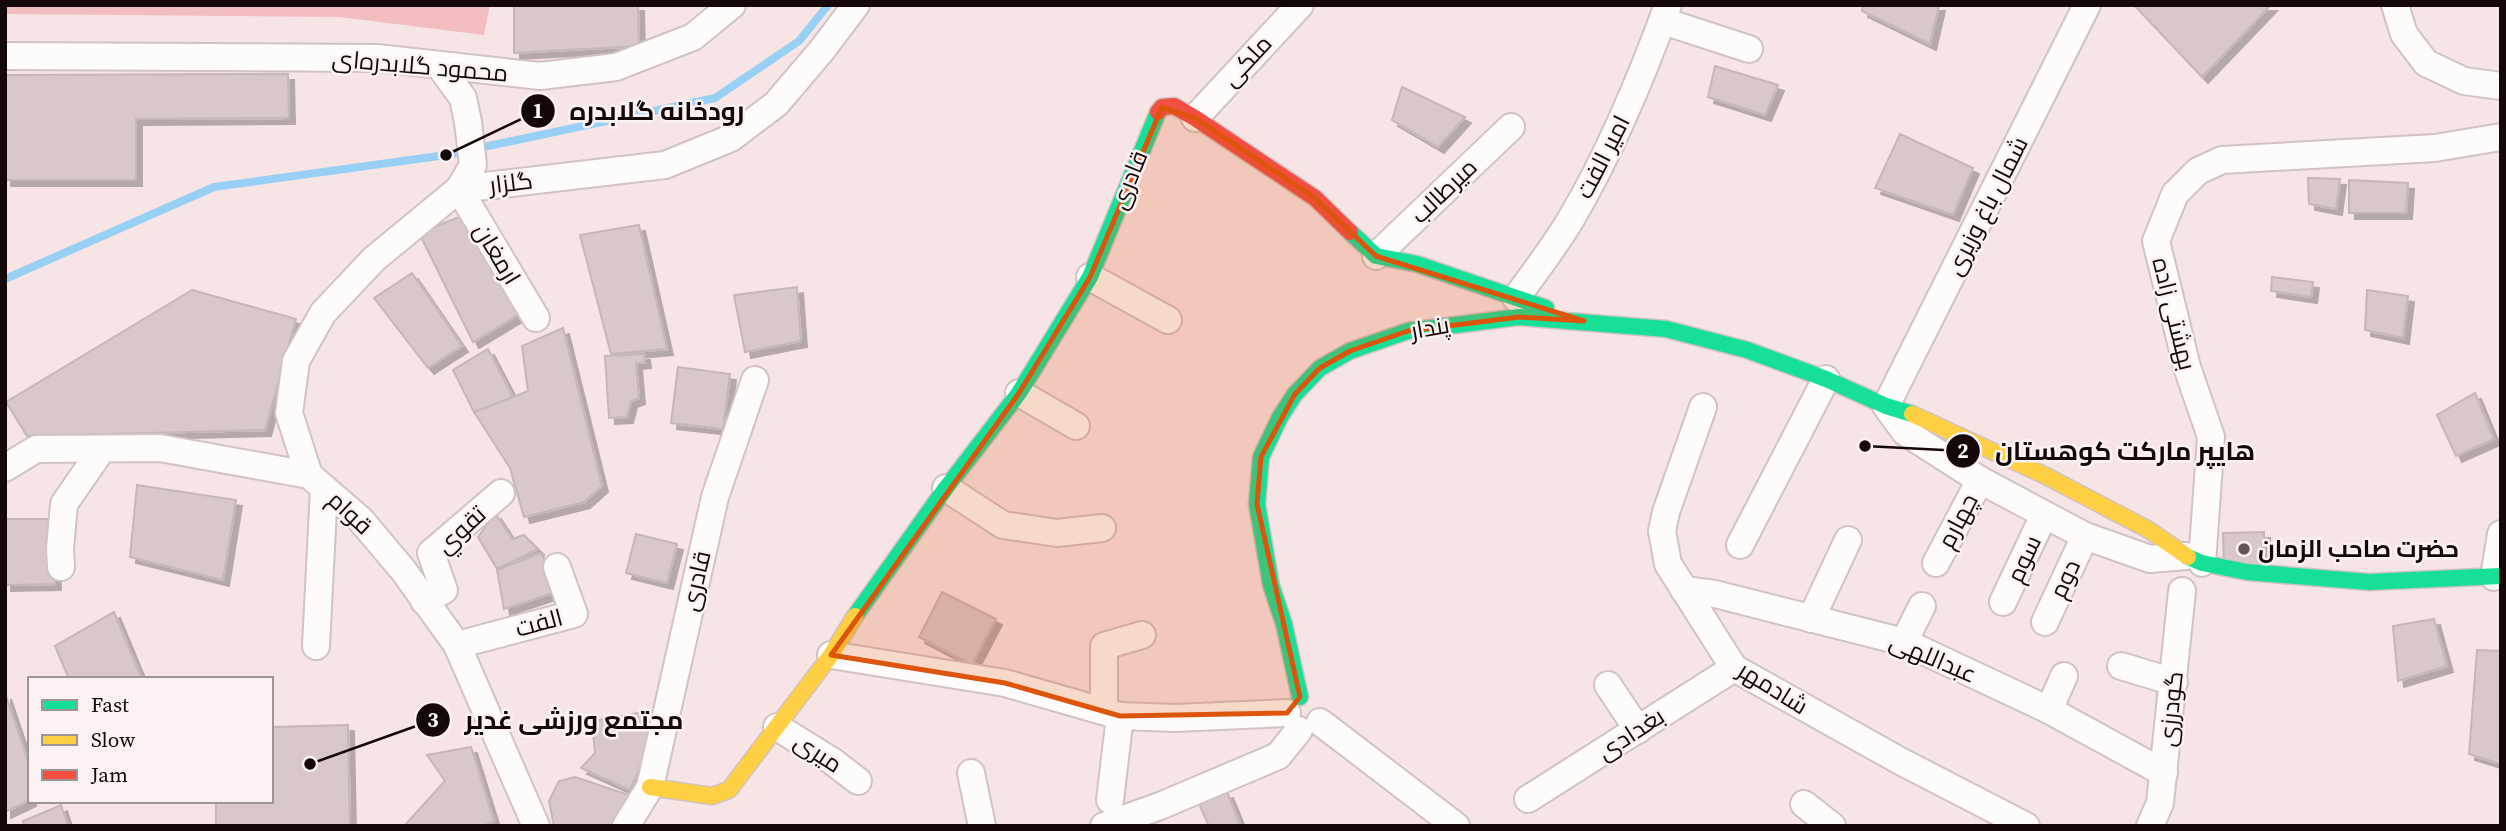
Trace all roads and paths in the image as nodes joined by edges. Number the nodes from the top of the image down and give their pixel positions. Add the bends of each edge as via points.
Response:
1 (732, 5) edge
2 (856, 5) edge
3 (1300, 5) edge
4 (2087, 5) edge
5 (2395, 5) edge
6 (1665, 13) edge
7 (1749, 49) dead end
8 (5, 56) edge
9 (439, 65) junction
10 (2501, 86) edge
11 (1195, 118) junction
12 (1511, 127) dead end
13 (2501, 137) edge
14 (459, 189) junction
15 (1376, 256) junction
16 (1090, 277) junction
17 (1516, 298) junction
18 (536, 318) dead end
19 (1168, 320) dead end
20 (1584, 321) junction
21 (1826, 379) junction
22 (755, 380) dead end
23 (1019, 393) junction
24 (1886, 406) junction
25 (1703, 407) dead end
26 (1076, 426) dead end
27 (102, 449) junction
28 (5, 468) edge
29 (1980, 480) junction
30 (317, 482) junction
31 (946, 488) junction
32 (501, 493) dead end
33 (2045, 515) junction
34 (1102, 528) dead end
35 (2501, 534) edge
36 (2085, 536) junction
37 (1848, 540) dead end
38 (1740, 545) dead end
39 (2194, 559) junction
40 (1936, 563) dead end
41 (61, 567) dead end
42 (557, 567) dead end
43 (2497, 577) edge
44 (1684, 590) junction
45 (2182, 591) dead end
46 (424, 601) junction
47 (2003, 602) dead end
48 (1922, 606) dead end
49 (1811, 619) junction
50 (2045, 622) dead end
51 (1142, 635) dead end
52 (1904, 642) junction
53 (457, 645) junction
54 (316, 646) dead end
55 (831, 654) junction
56 (2120, 666) dead end
57 (1734, 667) junction
58 (2064, 676) dead end
59 (2174, 681) junction
60 (1608, 685) dead end
61 (2049, 710) junction
62 (1112, 713) junction
63 (1301, 716) junction
64 (777, 727) junction
65 (1638, 730) junction
66 (971, 773) dead end
67 (2164, 774) junction
68 (858, 780) dead end
69 (650, 787) junction
70 (1528, 799) dead end
71 (1110, 800) dead end
72 (1804, 804) dead end
73 (1445, 823) edge
74 (536, 826) edge
75 (626, 826) edge
76 (982, 826) edge
77 (1104, 826) edge
78 (1832, 826) edge
79 (2026, 826) edge
80 (2150, 826) edge

1 - 9 street, محمود گلابدره‌ای via 693,37 616,67 540,76
2 - 14 street, گلزار via 776,104 730,138 666,165
3 - 11 street, ملکی
4 - 24 street, شمال باغ وزیری
5 - 10 street via 2404,34 2426,63 2463,81
6 - 7 street
6 - 17 street, امیر الفت via 1628,112 1598,171 1570,221
8 - 9 street, محمود گلابدره‌ای via 377,58
9 - 14 street via 463,98 468,122 472,165
11 - 15 street, قادری via 1315,198
11 - 16 street, قادری via 1174,106 1162,107 1154,116
12 - 15 street, میرطالب
13 - 39 street, بهشتی زاده via 2435,148 2221,160 2199,171 2175,194 2156,242 2187,367 2211,437
14 - 18 street, ارمغان
14 - 30 street, گلزار via 374,259 323,313 296,361 289,413
15 - 17 street via 1417,264
16 - 19 street
16 - 23 street, قادری
17 - 20 street
20 - 21 street, پندار via 1666,329 1747,350
20 - 63 street, پندار via 1519,317 1408,331 1350,351 1320,369 1295,394 1261,457 1257,504
21 - 24 street, پندار
21 - 38 street
22 - 69 street, قادری via 715,497
23 - 26 street
23 - 31 street, قادری
24 - 29 street via 1905,432
24 - 39 street, پندار via 1918,416 2046,477 2150,530
25 - 44 street, شادمهر via 1662,531 1668,564
27 - 28 street, قوام via 36,449
27 - 30 street, قوام via 160,448
27 - 41 street via 64,503
29 - 33 street
29 - 40 street, چهارم
30 - 46 street, قوام via 360,519
30 - 54 street
31 - 34 street via 1003,524 1057,533
31 - 55 street, قادری
32 - 46 street, تقوي via 431,554 444,590
33 - 36 street
33 - 47 street, سوم
35 - 43 street
36 - 39 street via 2150,559
36 - 50 street, دوم
37 - 49 street
39 - 43 street via 2247,572 2368,582
42 - 53 street, الفت via 573,614
44 - 49 street, عبداللهی
44 - 57 street, شادمهر
45 - 59 street, گودرزی
46 - 53 street, قوام
48 - 52 street
49 - 52 street, عبداللهی
51 - 62 street via 1104,646
52 - 61 street, عبداللهی
53 - 74 street, قوام
55 - 62 street via 1005,683
55 - 64 street, قادری
56 - 59 street
57 - 65 street, بغدادی
57 - 79 street, شادمهر
58 - 61 street
59 - 67 street, گودرزی
60 - 65 street
61 - 67 street, عبداللهی
62 - 63 street via 1175,718
62 - 71 street
63 - 73 street
63 - 77 street via 1278,756
64 - 68 street, میری
64 - 69 street, قادری via 729,790 721,794
65 - 70 street, بغدادی
66 - 76 street
67 - 80 street, گودرزی via 2160,803
69 - 75 street, قادری
72 - 78 street

